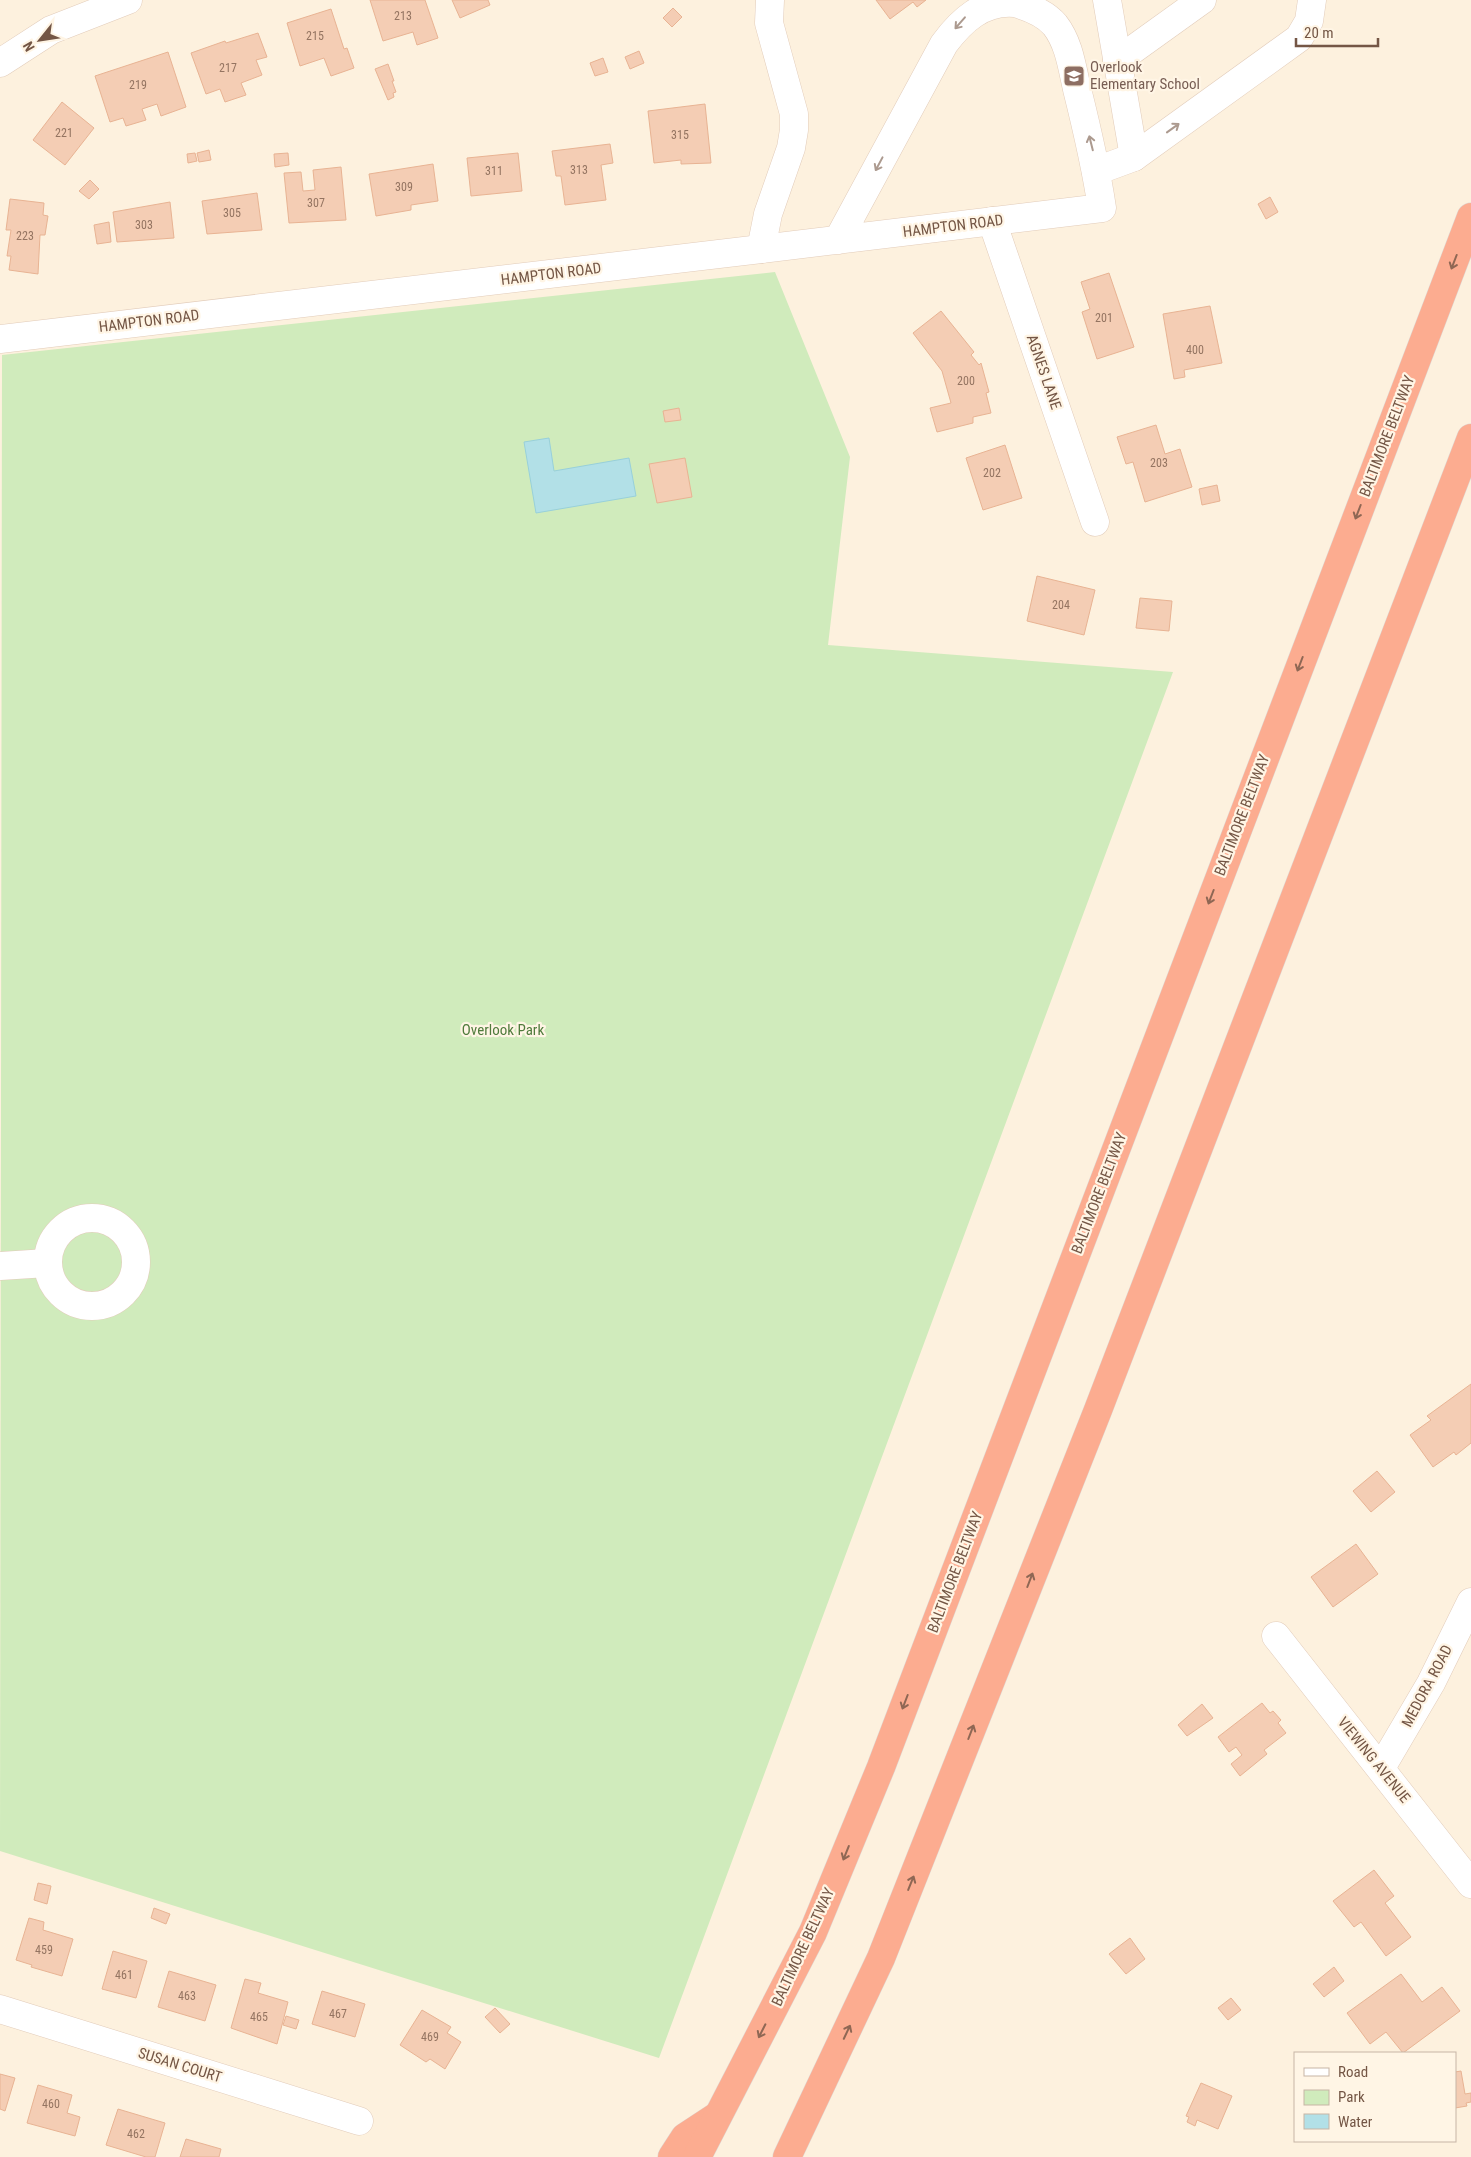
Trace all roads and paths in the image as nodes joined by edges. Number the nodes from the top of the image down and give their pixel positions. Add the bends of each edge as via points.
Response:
1 (128, 0) edge
2 (770, 0) edge
3 (1107, 0) edge
4 (1202, 0) edge
5 (1312, 0) edge
6 (1117, 61) junction
7 (0, 63) edge
8 (1134, 157) junction
9 (1096, 170) junction
10 (1471, 216) edge
11 (992, 221) junction
12 (838, 240) junction
13 (761, 249) junction
14 (0, 339) edge
15 (1471, 438) edge
16 (1095, 522) dead end
17 (47, 1263) dead end
18 (0, 1266) edge
19 (1471, 1602) edge
20 (1276, 1636) dead end
21 (1381, 1768) junction
22 (1471, 1884) edge
23 (0, 2009) edge
24 (827, 2076) junction
25 (718, 2115) junction
26 (359, 2121) dead end
27 (672, 2157) edge
28 (697, 2157) edge
29 (787, 2157) edge
30 (794, 2157) edge

1 - 7 street via 51,30
2 - 13 street via 769,23 794,114 794,130 792,148 768,214
3 - 6 street
4 - 6 street
8 -> 5 street via 1299,38 1309,21
6 - 8 street
8 - 9 street
9 - 11 street, HAMPTON ROAD via 1102,208
9 -> 12 street via 1066,44 1054,23 1032,8 1007,1 983,6 964,18 944,44
10 -> 25 highway, BALTIMORE BELTWAY via 881,1767 813,1932
11 - 12 street, HAMPTON ROAD
11 - 16 street, AGNES LANE
12 - 13 street, HAMPTON ROAD
13 - 14 street, HAMPTON ROAD
24 -> 15 highway via 881,1958 1087,1437
17 - 18 street
19 - 21 street, MEDORA ROAD via 1431,1682
20 - 21 street, VIEWING AVENUE
21 - 22 street, VIEWING AVENUE
23 - 26 street, SUSAN COURT
24 - 29 highway
24 - 30 highway
25 - 27 highway via 684,2137
25 - 28 highway, BALTIMORE BELTWAY

